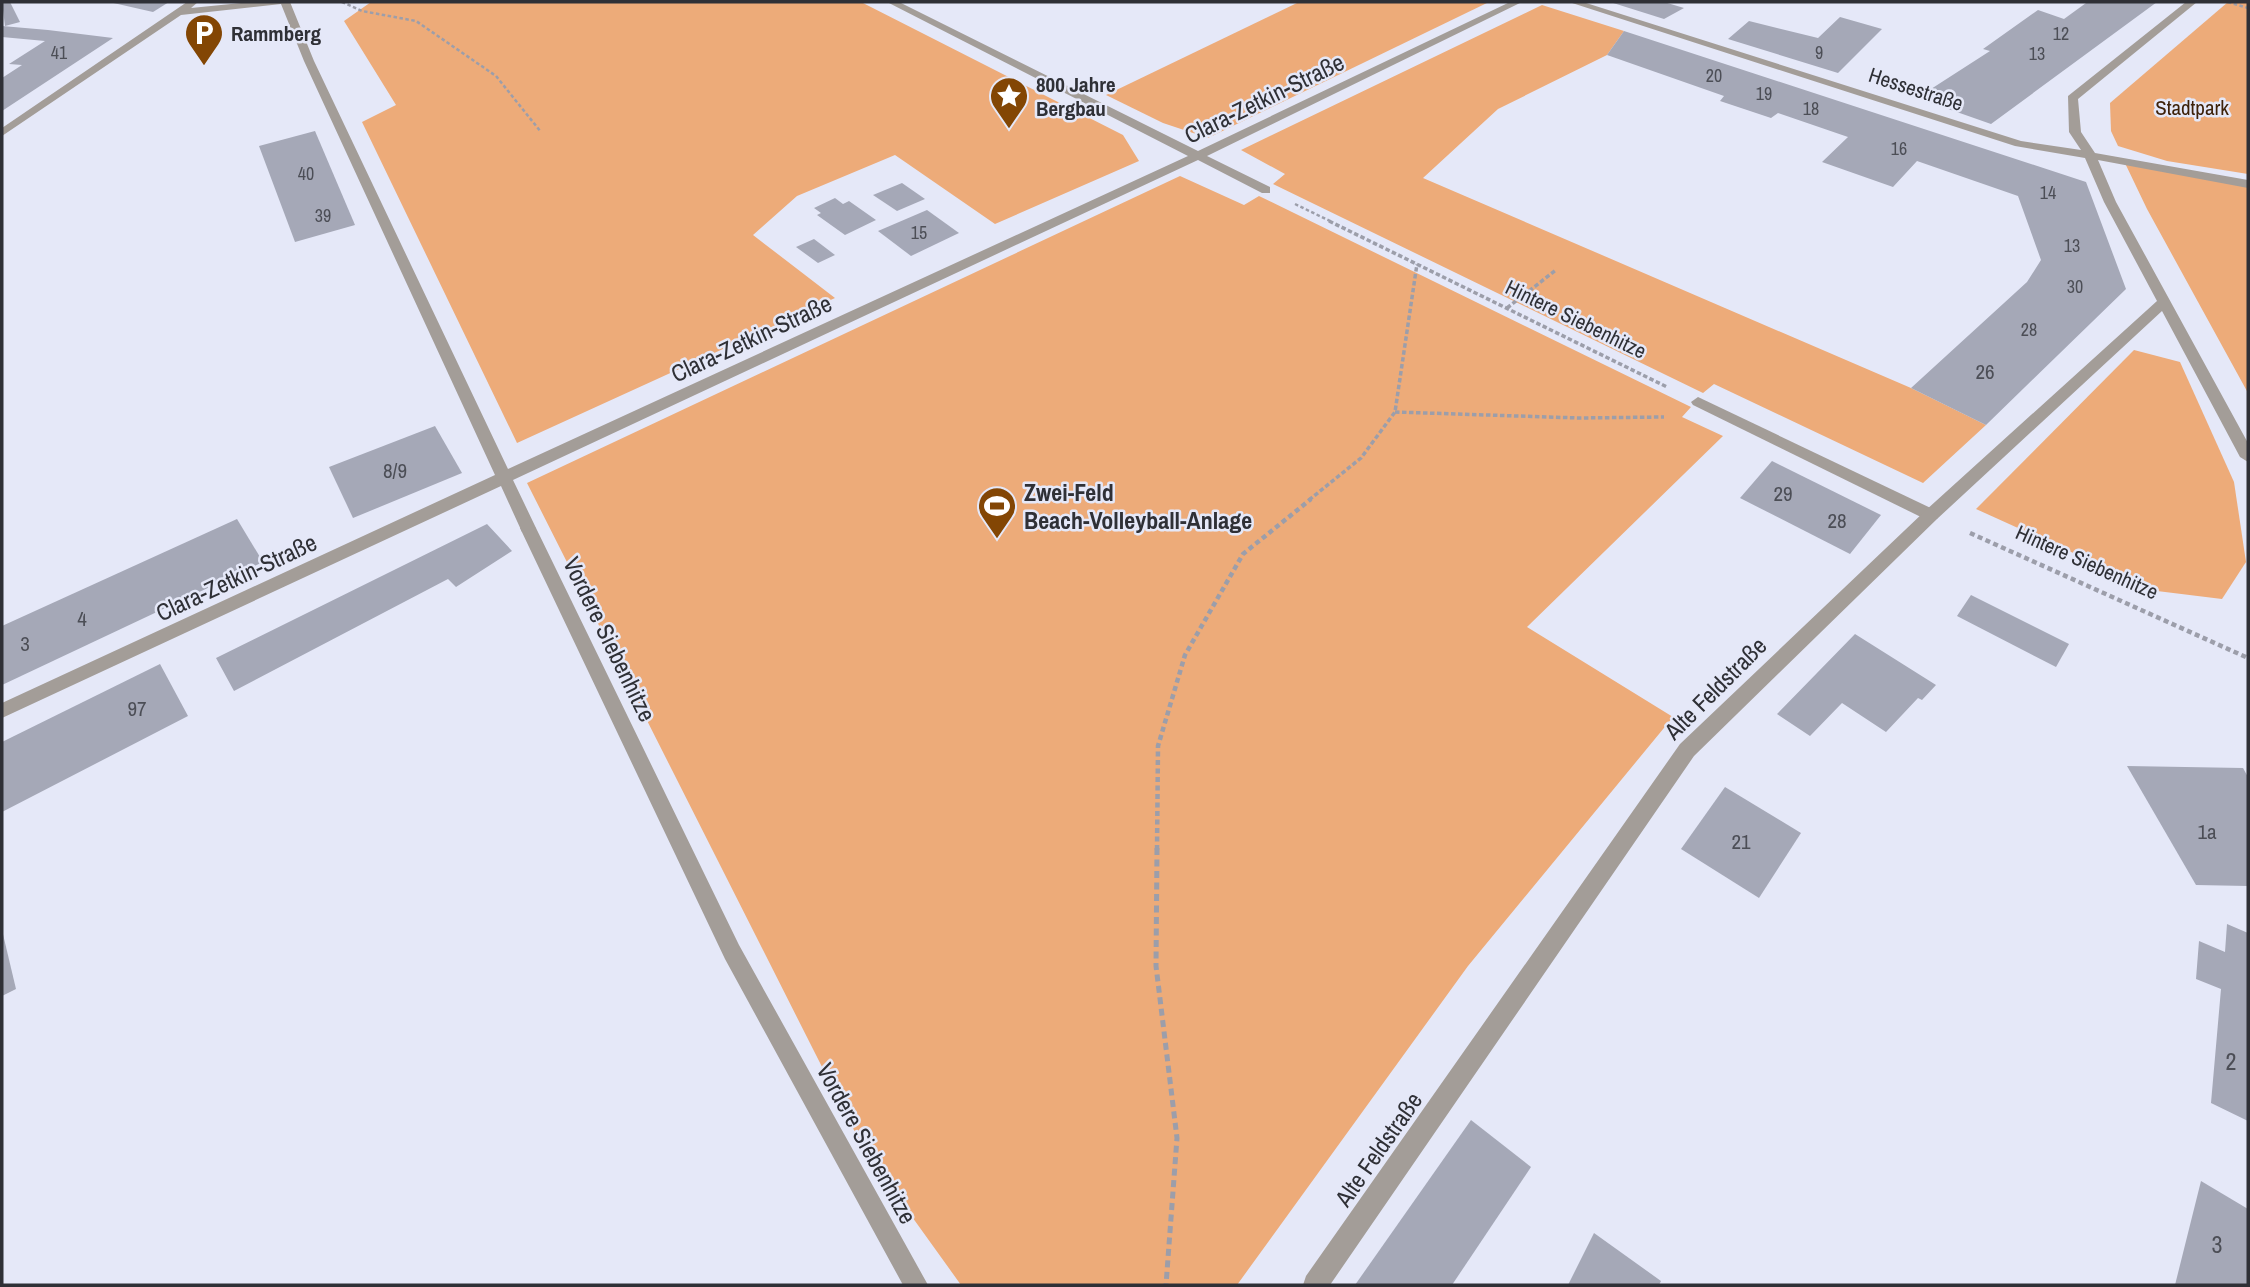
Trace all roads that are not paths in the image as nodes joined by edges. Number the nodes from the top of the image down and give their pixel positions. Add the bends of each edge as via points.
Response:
1 (194, 2) edge
2 (278, 2) edge
3 (285, 2) edge
4 (892, 2) edge
5 (1517, 2) edge
6 (1574, 2) edge
7 (2192, 2) edge
8 (177, 12) junction
9 (2, 133) edge
10 (2089, 153) junction
11 (1197, 156) junction
12 (2248, 184) edge
13 (1266, 190) road end
14 (2163, 303) junction
15 (1698, 402) road end
16 (2248, 457) edge
17 (503, 478) junction
18 (1931, 515) junction
19 (2, 711) edge
20 (916, 1285) edge
21 (1315, 1285) edge

1 - 8 street
2 - 8 street
3 - 17 street, Vordere Siebenhitze
4 - 11 street
5 - 11 street, Clara-Zetkin-Straße
6 - 10 street, Hessestraße via 2020,144
7 - 10 street via 2073,98 2075,132
8 - 9 street
10 - 12 street, Hessestraße via 2161,171
10 - 14 street
11 - 13 street
11 - 17 street, Clara-Zetkin-Straße
14 - 16 street
14 - 18 street, Alte Feldstraße
15 - 18 street
17 - 19 street, Clara-Zetkin-Straße
17 - 20 street, Vordere Siebenhitze via 732,952
18 - 21 street, Alte Feldstraße via 1688,750

